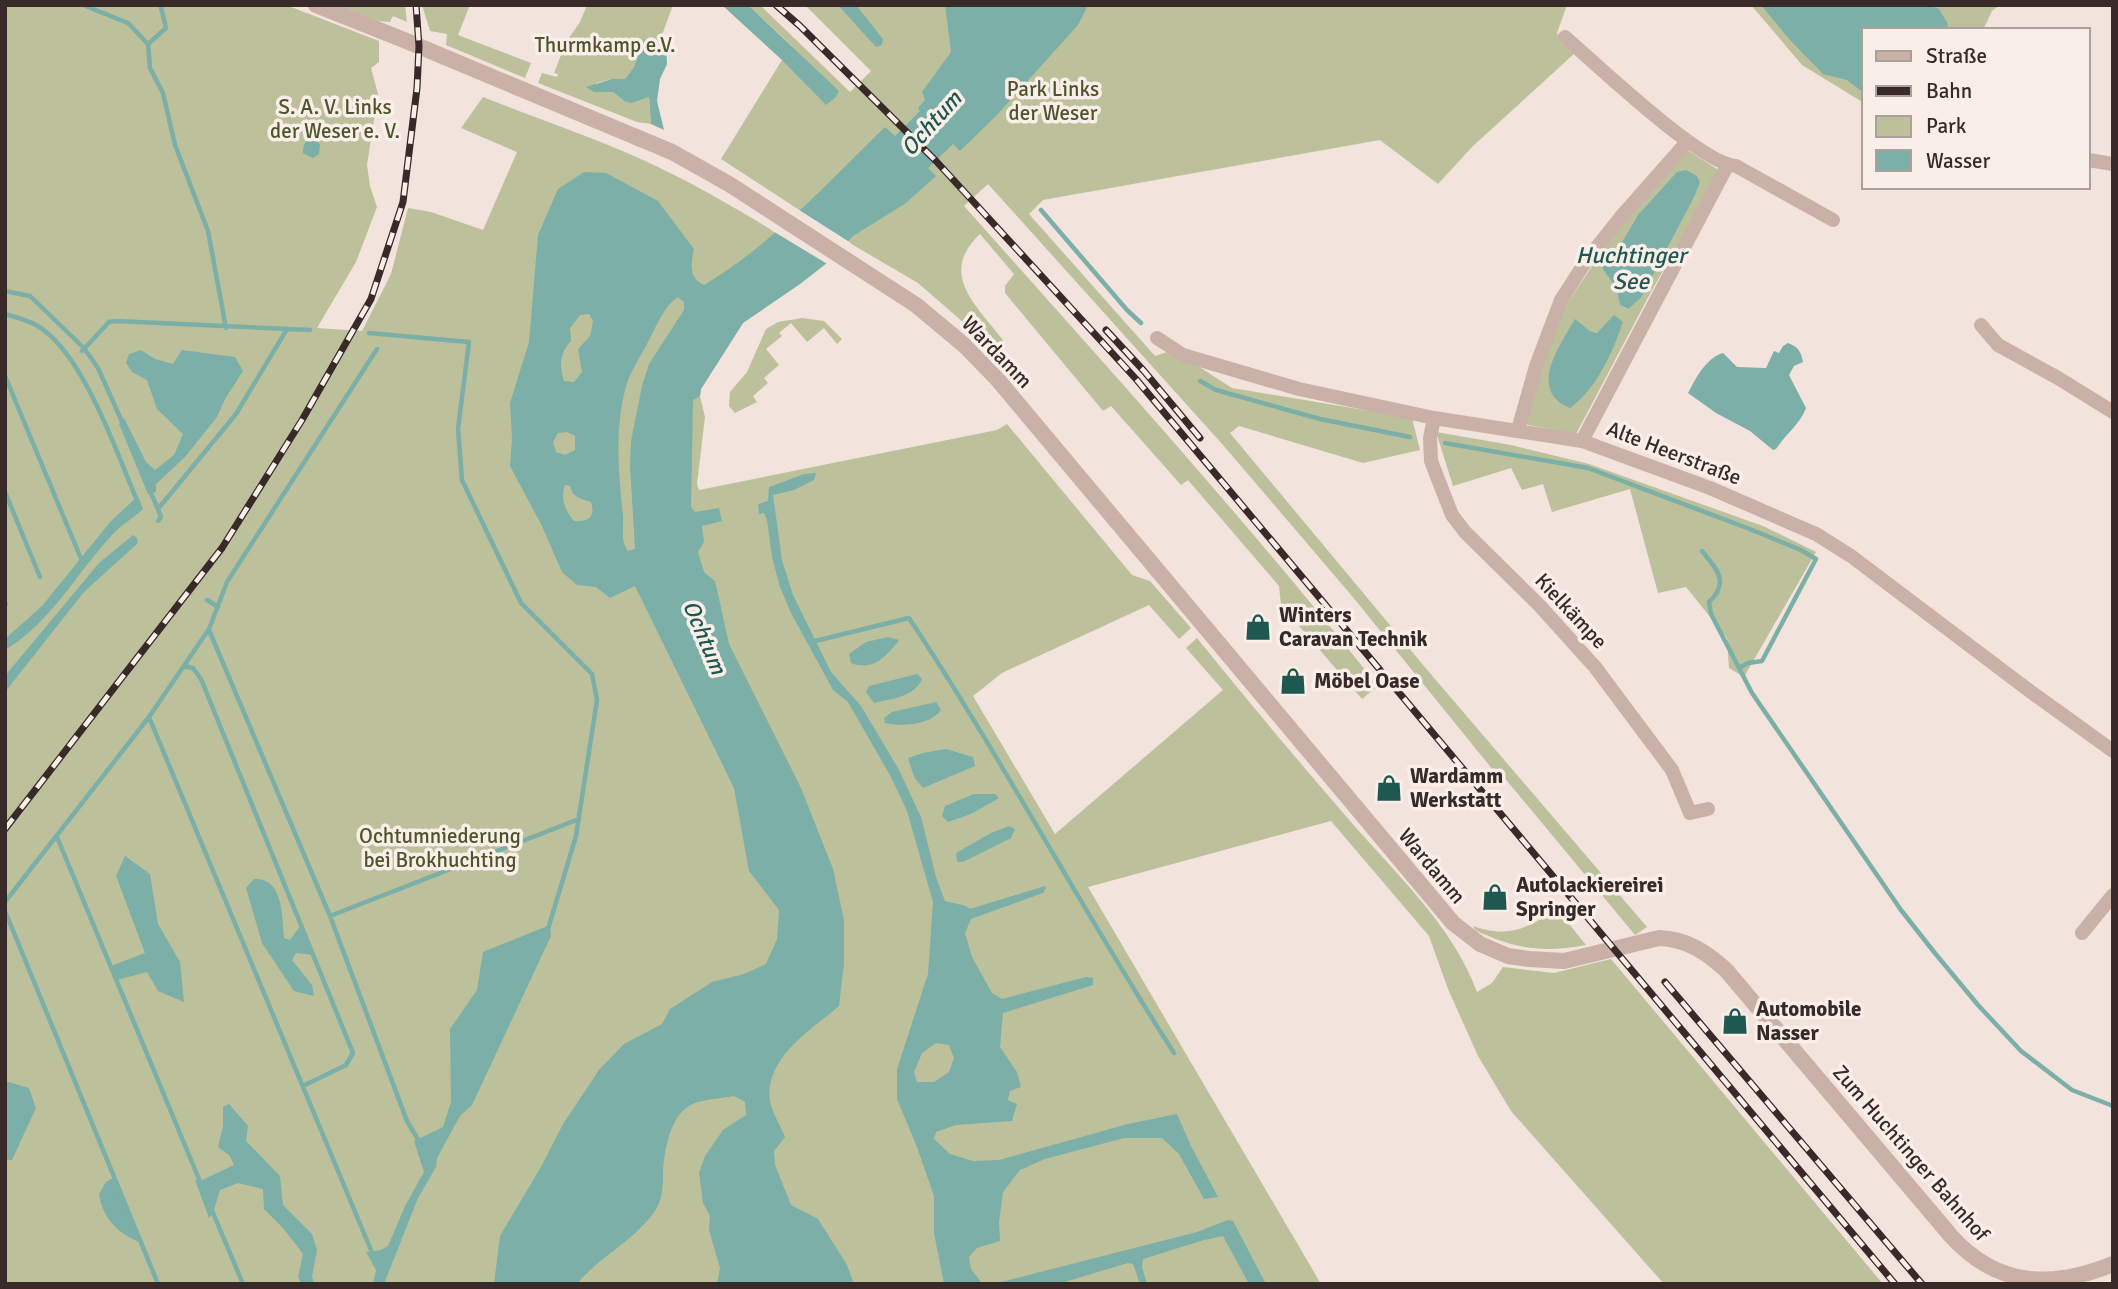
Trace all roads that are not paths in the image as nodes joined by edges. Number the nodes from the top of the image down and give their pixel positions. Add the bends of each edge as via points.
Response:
1 (316, 5) edge
2 (1565, 37) dead end
3 (1687, 142) junction
4 (2090, 160) edge
5 (2113, 164) edge
6 (1727, 166) junction
7 (1833, 220) dead end
8 (1981, 325) dead end
9 (1157, 338) dead end
10 (2113, 412) edge
11 (1434, 418) junction
12 (1518, 430) junction
13 (1582, 441) junction
14 (2113, 751) edge
15 (1708, 809) dead end
16 (2113, 895) edge
17 (2082, 933) dead end
18 (1480, 944) joint
19 (2113, 1264) edge

1 - 18 street, Wardamm via 672,152 916,305 985,365 1453,923
2 - 3 street
3 - 6 street
3 - 12 street via 1588,258 1561,300
4 - 5 street
6 - 7 street via 1736,166
6 - 13 street
8 - 10 street via 1998,345
9 - 11 street, Alte Heerstraße via 1182,355 1299,389
11 - 12 street, Alte Heerstraße
11 - 15 street, Kielkämpe via 1431,461 1452,515 1595,667 1672,770 1690,813
12 - 13 street, Alte Heerstraße
13 - 14 street, Alte Heerstraße via 1710,488 1816,534
16 - 17 street
18 - 19 street, Zum Huchtinger Bahnhof via 1508,956 1564,961 1659,938 1698,948 1744,990 1975,1261 2009,1276 2051,1282 2085,1278

